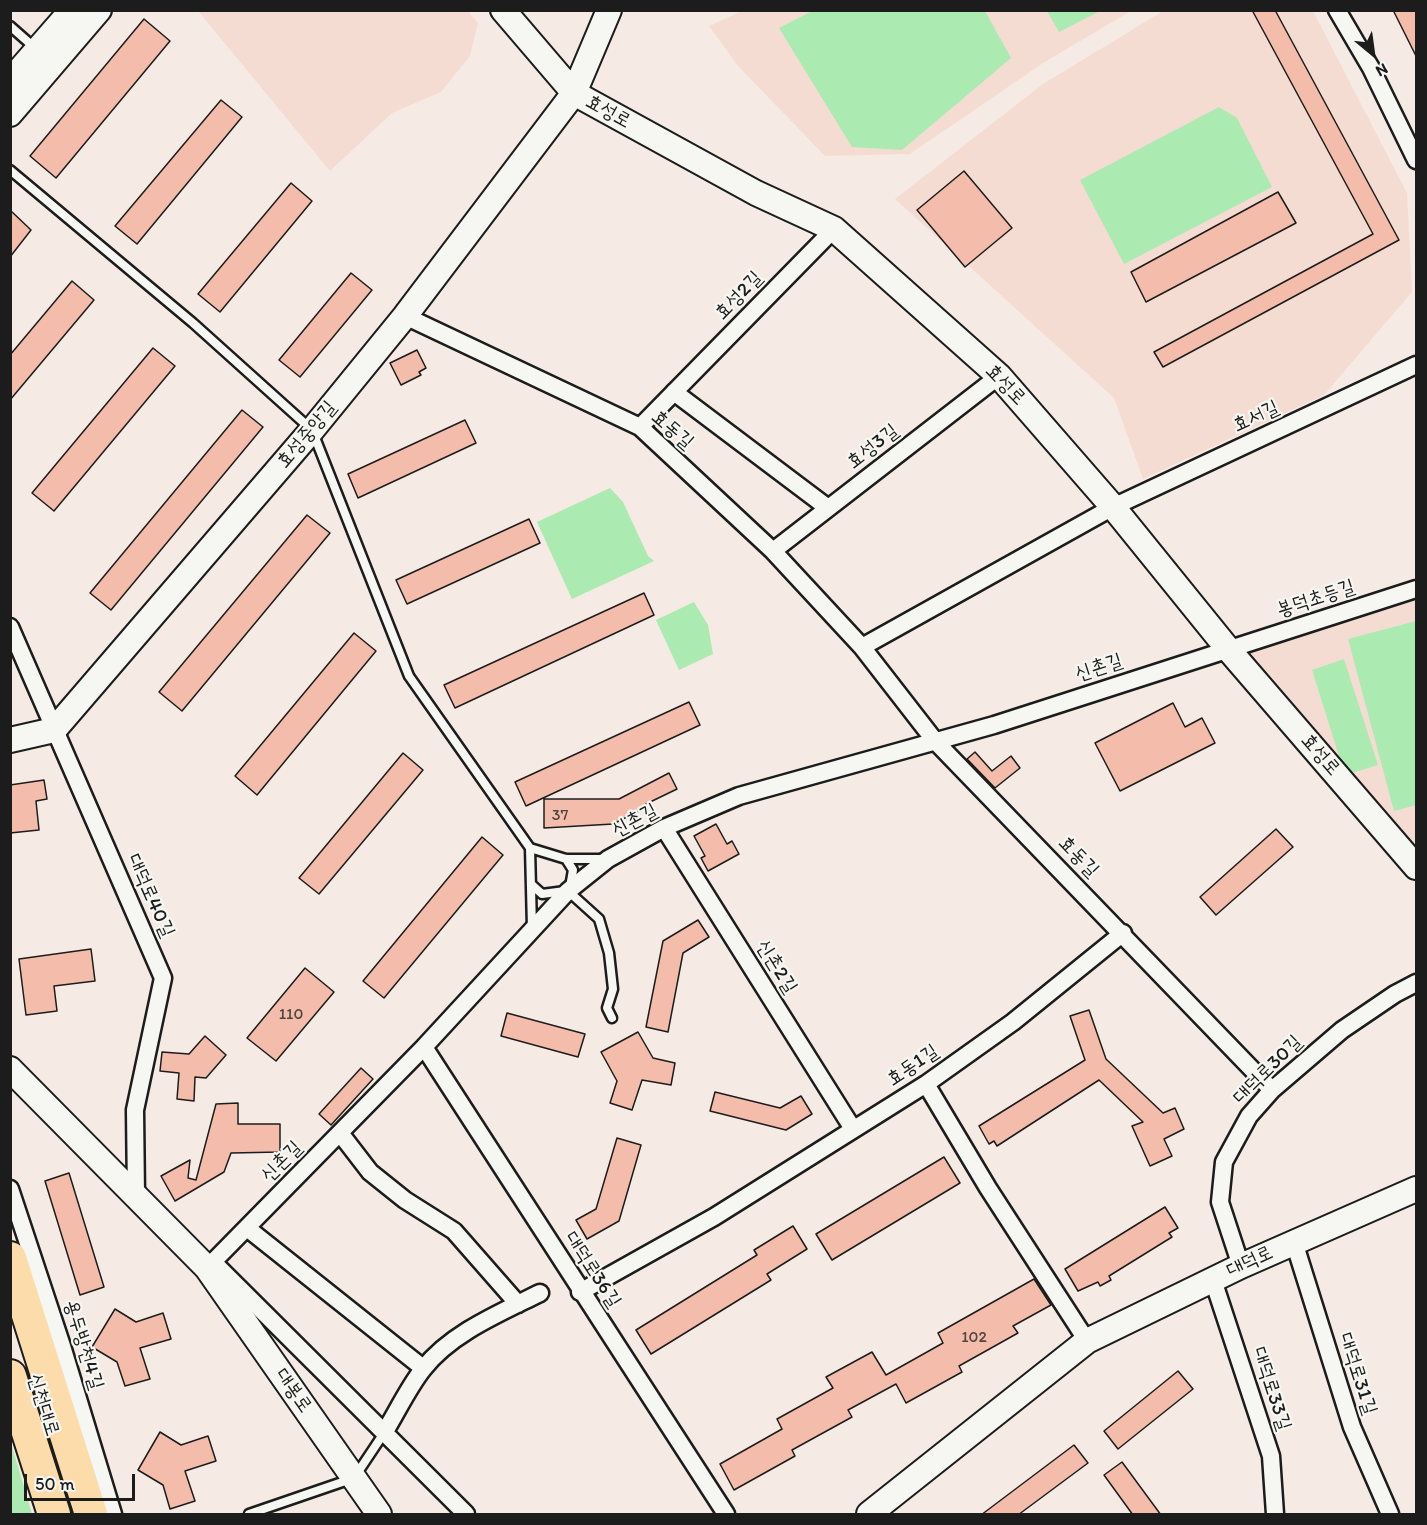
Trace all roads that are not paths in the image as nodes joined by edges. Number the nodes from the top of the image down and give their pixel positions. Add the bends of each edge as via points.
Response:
1 (72, 10) edge
2 (99, 10) edge
3 (503, 10) edge
4 (609, 10) edge
5 (1337, 10) edge
6 (10, 26) edge
7 (38, 50) junction
8 (10, 81) edge
9 (574, 93) junction
10 (10, 114) edge
11 (1416, 160) edge
12 (10, 170) edge
13 (834, 229) junction
14 (405, 316) junction
15 (1416, 366) edge
16 (999, 375) junction
17 (675, 392) junction
18 (640, 427) junction
19 (312, 430) junction
20 (1113, 507) junction
21 (828, 508) junction
22 (773, 551) junction
23 (1416, 589) edge
24 (10, 627) edge
25 (862, 647) junction
26 (1228, 649) junction
27 (54, 730) junction
28 (10, 740) edge
29 (935, 741) junction
30 (664, 828) junction
31 (530, 848) junction
32 (566, 859) junction
33 (608, 860) junction
34 (1416, 867) edge
35 (531, 884) junction
36 (568, 891) junction
37 (532, 928) junction
38 (1123, 933) junction
39 (1416, 983) edge
40 (612, 1018) dead end
41 (424, 1047) junction
42 (10, 1069) edge
43 (926, 1084) junction
44 (1272, 1090) junction
45 (853, 1128) junction
46 (340, 1133) junction
47 (10, 1189) edge
48 (1415, 1195) edge
49 (136, 1196) junction
50 (247, 1228) junction
51 (1294, 1242) junction
52 (10, 1258) edge
53 (210, 1265) junction
54 (1240, 1266) junction
55 (1213, 1280) junction
56 (580, 1292) junction
57 (540, 1293) dead end
58 (10, 1295) edge
59 (518, 1304) junction
60 (1087, 1341) junction
61 (423, 1368) junction
62 (10, 1376) edge
63 (10, 1421) edge
64 (384, 1433) junction
65 (354, 1478) junction
66 (38, 1515) edge
67 (54, 1515) edge
68 (76, 1515) edge
69 (91, 1515) edge
70 (113, 1515) edge
71 (249, 1515) edge
72 (379, 1515) edge
73 (466, 1515) edge
74 (726, 1515) edge
75 (869, 1515) edge
76 (1275, 1515) edge
77 (1390, 1515) edge

1 - 7 main road
2 - 10 main road
3 - 9 main road, 효성로
4 - 9 main road, 효성중앙길
5 - 11 street via 1371,68
6 - 7 lane
7 - 8 main road
9 - 13 main road, 효성로 via 756,193
9 - 14 main road, 효성중앙길
12 - 19 lane via 193,323
13 - 16 main road, 효성로
13 - 17 street, 효성2길
14 - 18 street, 효동길
14 - 19 main road, 효성중앙길
15 - 20 street, 효서길
16 - 20 main road, 효성로
16 - 21 street, 효성3길
17 - 18 street, 효성2길
17 - 21 street
18 - 22 street, 효동길
19 - 27 main road, 효성중앙길
19 - 31 lane via 409,676
20 - 25 street
20 - 26 main road, 효성로
21 - 22 street, 효성3길
22 - 25 street, 효동길
23 - 26 street, 봉덕초등길
24 - 27 street, 대덕로40길
25 - 29 street, 효동길
26 - 29 street, 신촌길
26 - 34 main road, 효성로
27 - 28 main road
27 - 49 street, 대덕로40길 via 163,978 135,1110
29 - 30 street, 신촌길 via 739,796
29 - 38 street, 효동길
30 - 33 street, 신촌길
30 - 45 street, 신촌2길
31 - 32 lane
31 - 35 lane
32 - 33 lane
32 - 36 lane via 573,870
33 - 36 street, 신촌길
35 - 36 lane via 542,894
35 - 37 lane
36 - 37 street, 신촌길
36 - 40 lane via 599,919 609,953 613,989 607,1008
37 - 41 street, 신촌길
38 - 43 street, 효동1길 via 1012,1022
38 - 44 street, 효동길
39 - 44 street, 대덕로30길 via 1342,1030
41 - 46 street, 신촌길
41 - 56 street, 대덕로36길
42 - 49 main road, 대봉로
43 - 45 street, 효동1길
43 - 60 street
44 - 54 street, 대덕로30길 via 1249,1116 1224,1162 1220,1202
45 - 56 street, 효동1길 via 714,1217
46 - 50 street, 신촌길
46 - 59 street via 370,1172 454,1231
47 - 70 street, 용두방천4길
48 - 51 main road, 대덕로
49 - 53 main road, 대봉로
50 - 53 street, 신촌길
50 - 61 street
51 - 54 main road, 대덕로
51 - 77 street, 대덕로31길 via 1352,1427
52 - 69 highway
53 - 64 street
53 - 65 main road, 대봉로
54 - 55 main road, 대덕로
55 - 60 main road, 대덕로
55 - 76 street, 대덕로33길 via 1271,1456
56 - 74 street, 대덕로36길
57 - 59 street
58 - 68 highway, 신천대로
59 - 61 street via 476,1326
60 - 75 main road, 대덕로
61 - 64 street
62 - 67 highway, 신천대로
63 - 66 highway
64 - 65 lane
64 - 73 street
65 - 71 lane
65 - 72 main road, 대봉로

